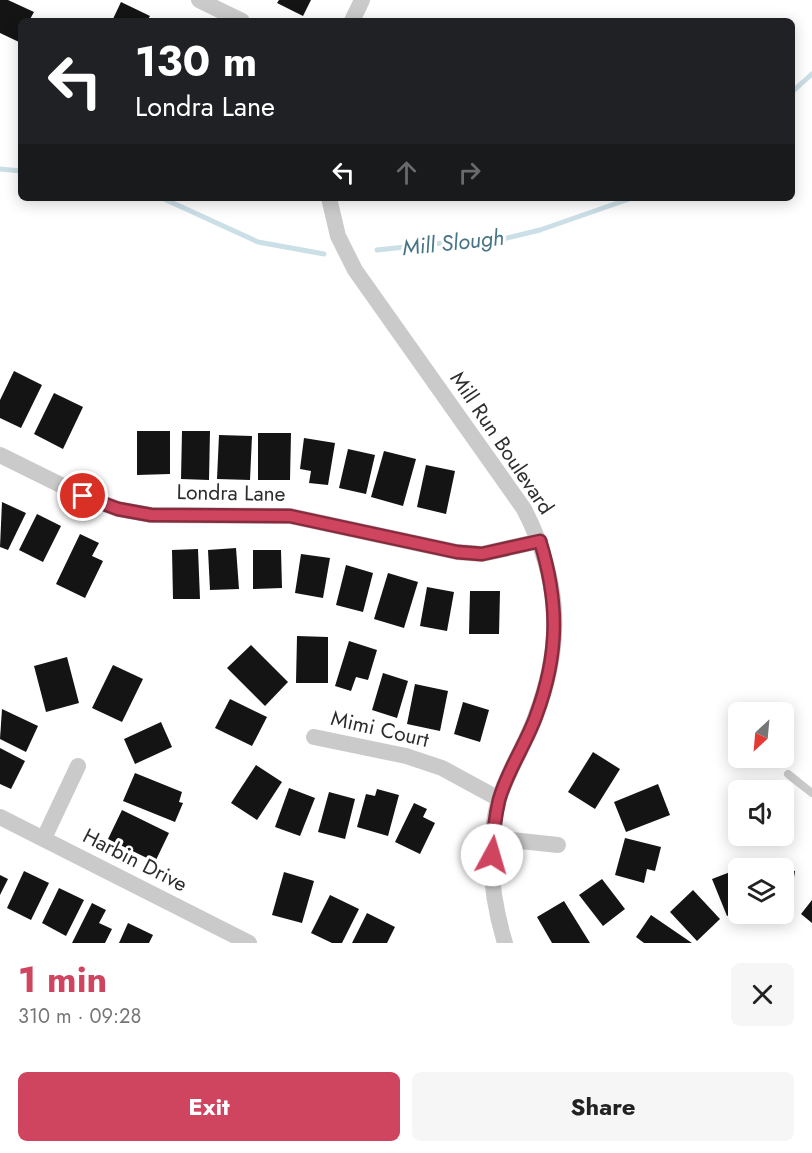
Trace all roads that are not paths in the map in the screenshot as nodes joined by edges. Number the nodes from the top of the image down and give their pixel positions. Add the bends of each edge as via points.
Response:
1 (199, 0) edge
2 (362, 0) edge
3 (236, 18) edge
4 (353, 18) edge
5 (329, 201) edge
6 (0, 455) edge
7 (540, 541) junction
8 (314, 737) dead end
9 (78, 766) dead end
10 (788, 774) dead end
11 (812, 793) edge
12 (499, 799) junction
13 (0, 817) edge
14 (44, 838) junction
15 (493, 838) junction
16 (558, 845) dead end
17 (249, 943) edge
18 (505, 943) edge

1 - 3 street
2 - 4 street
5 - 7 street, Mill Run Boulevard via 338,236 355,270 524,509
6 - 7 street, Londra Lane via 83,496 118,509 151,515 290,516 482,554
7 - 12 street, Mill Run Boulevard via 554,599 555,637 536,716
8 - 12 street, Mimi Court via 406,756 442,768
9 - 14 street
10 - 11 lane
12 - 15 street, Mill Run Boulevard
13 - 14 street, Harbin Drive
14 - 17 street, Harbin Drive
15 - 16 street
15 - 18 street, Mill Run Boulevard via 491,871

